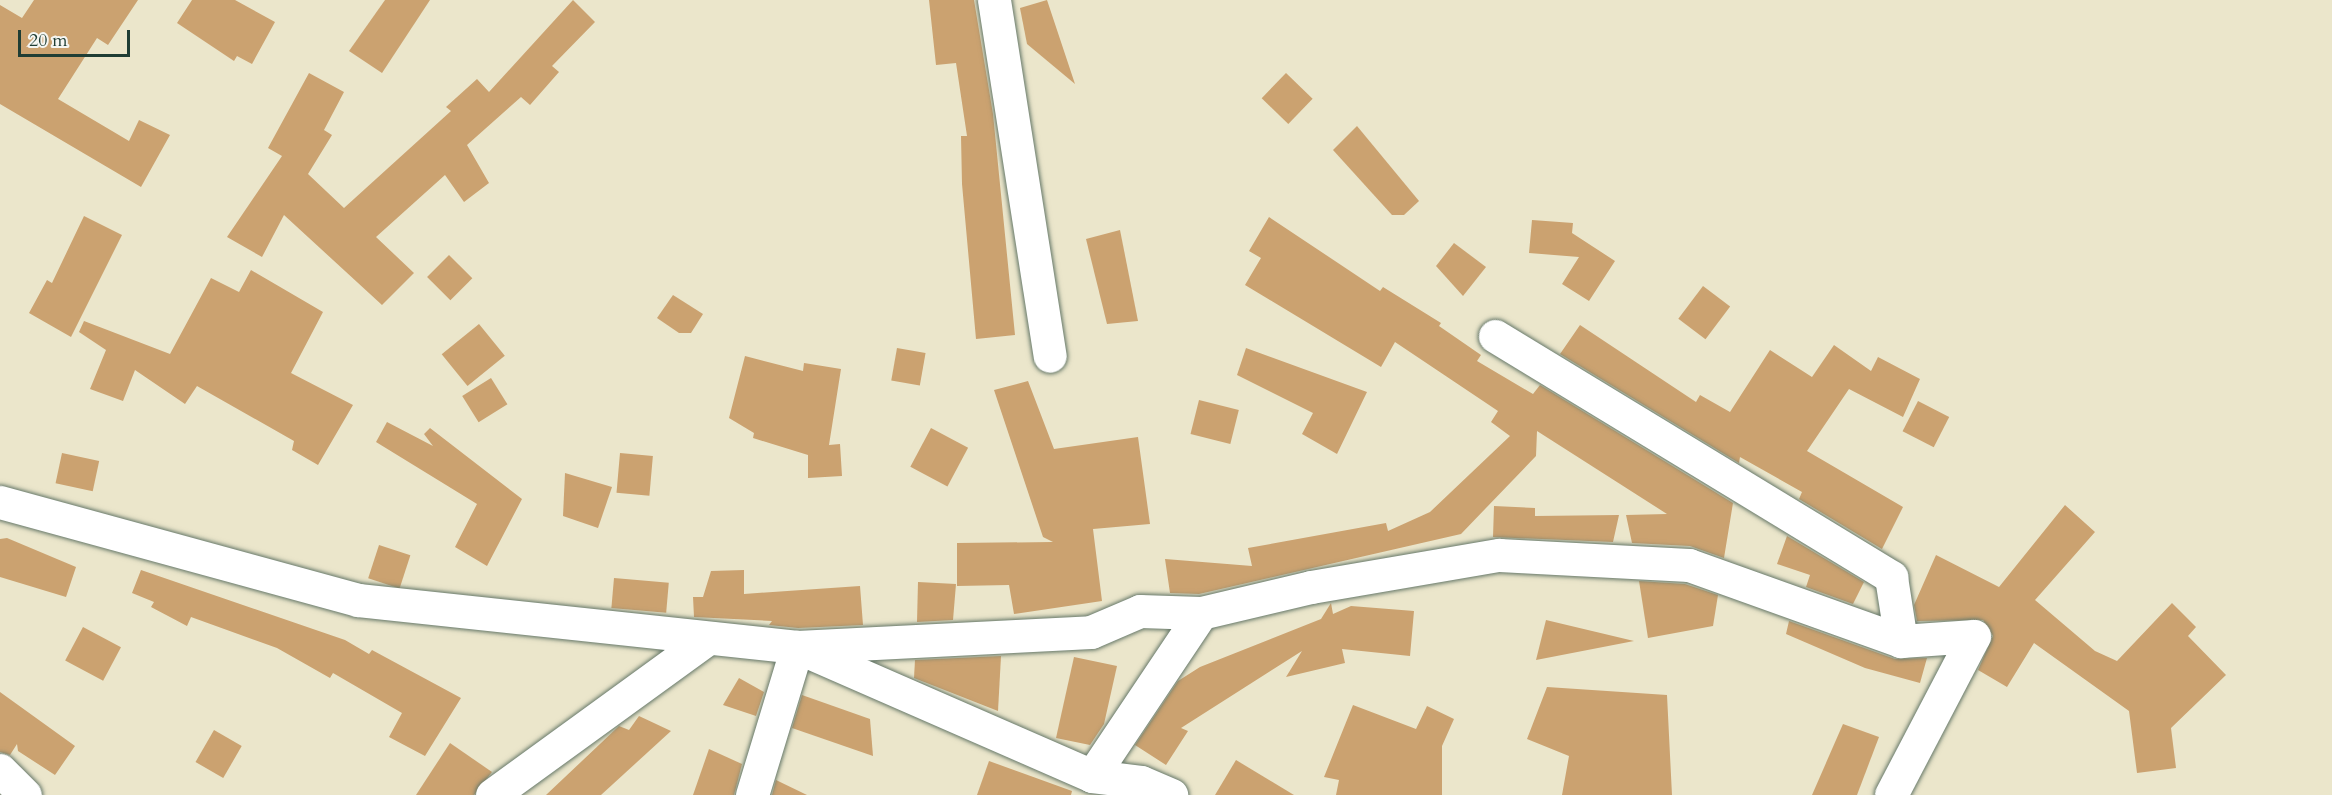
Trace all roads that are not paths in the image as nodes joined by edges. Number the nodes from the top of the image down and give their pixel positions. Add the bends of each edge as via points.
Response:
1 (994, 0) edge
2 (1495, 336) dead end
3 (1050, 356) dead end
4 (0, 502) edge
5 (1201, 613) junction
6 (708, 638) junction
7 (1901, 641) junction
8 (797, 647) junction
9 (0, 770) edge
10 (1092, 776) junction
11 (25, 795) edge
12 (492, 795) edge
13 (752, 795) edge
14 (1172, 795) edge
15 (1891, 795) edge

1 - 3 street
2 - 7 street via 1891,577
4 - 6 street via 358,600
5 - 7 street via 1311,587 1500,555 1689,565
5 - 8 street via 1140,611 1091,632
5 - 10 street
6 - 8 street
6 - 12 street
7 - 15 street via 1974,636
8 - 10 street
8 - 13 street
9 - 11 street
10 - 14 street via 1141,782

